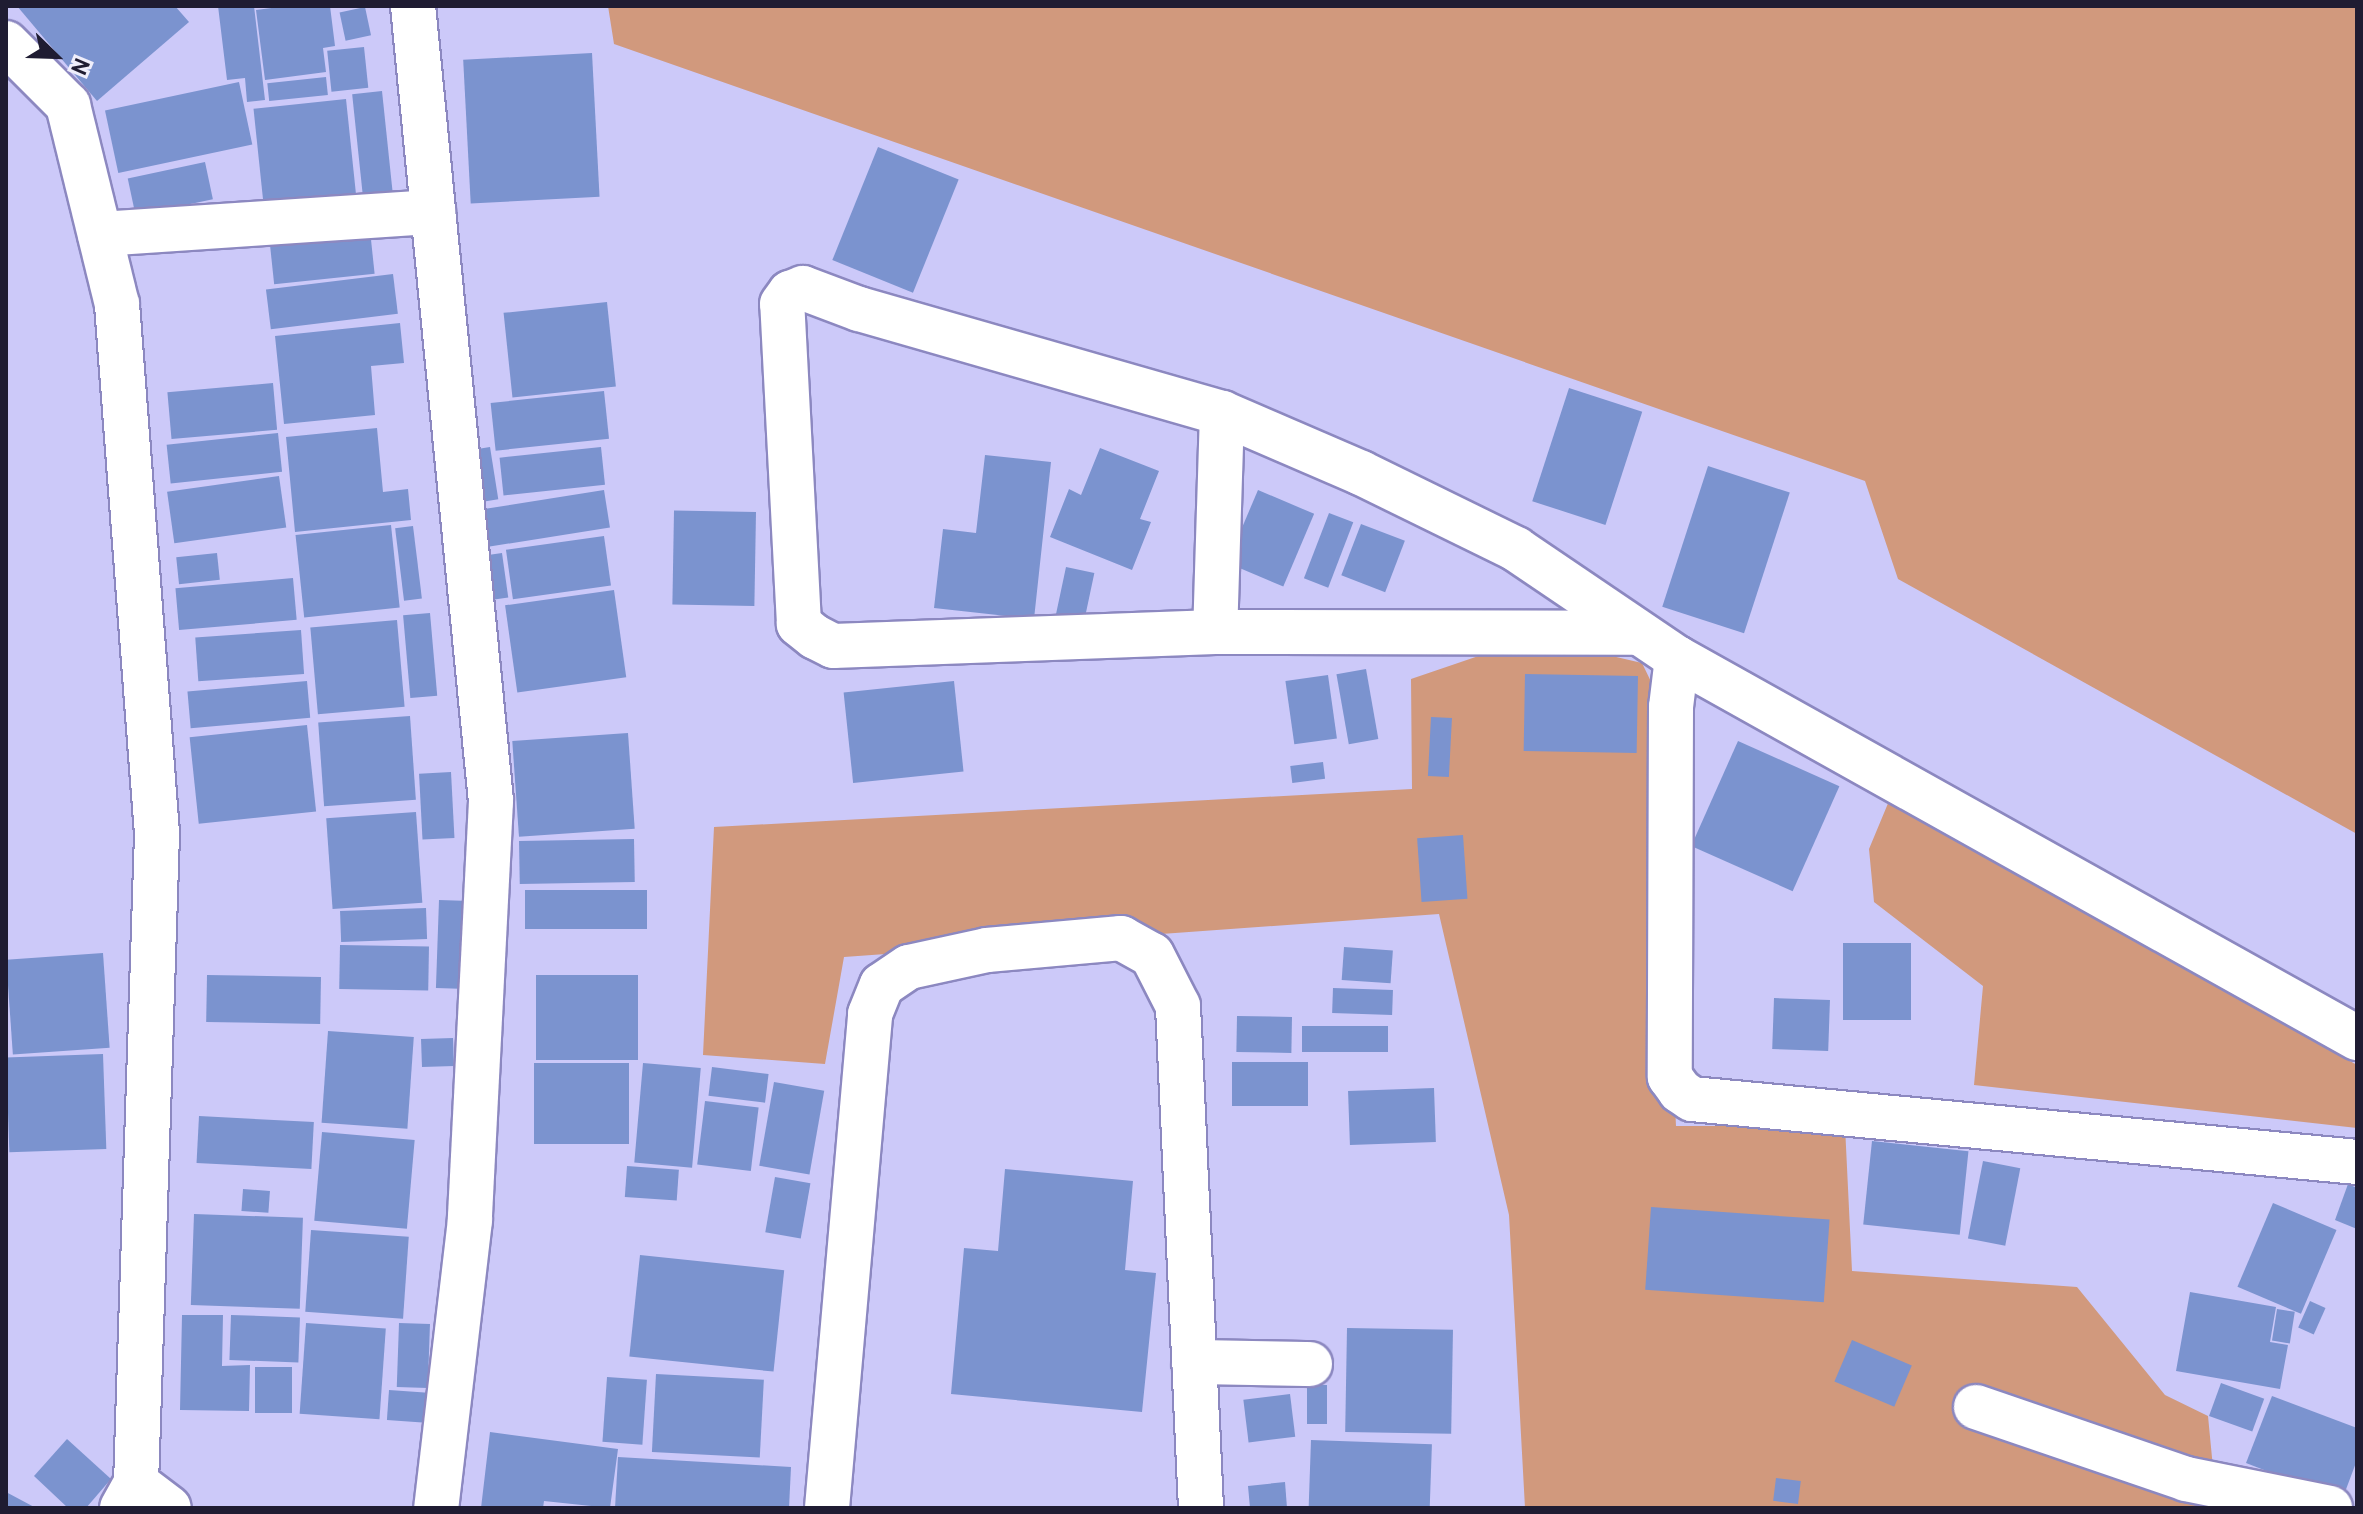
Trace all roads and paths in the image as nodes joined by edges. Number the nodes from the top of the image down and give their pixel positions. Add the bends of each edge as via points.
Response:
1 (413, 6) edge
2 (6, 43) edge
3 (433, 212) junction
4 (100, 234) junction
5 (1222, 413) junction
6 (1215, 632) junction
7 (1638, 633) junction
8 (1677, 658) junction
9 (2357, 1038) edge
10 (2357, 1162) edge
11 (1194, 1362) junction
12 (1310, 1364) dead end
13 (1976, 1407) dead end
14 (142, 1500) edge
15 (436, 1508) edge
16 (827, 1508) edge
17 (1201, 1508) edge
18 (2330, 1508) edge

1 - 3 street
2 - 4 street via 68,105
3 - 4 street
3 - 15 street via 491,801 470,1220
4 - 14 street via 117,304 157,834
5 - 6 street
5 - 6 street via 859,309 803,288 782,304 799,624 815,637 833,646
5 - 7 street via 1516,549
6 - 7 street
7 - 8 street
8 - 9 street
8 - 10 street via 1671,707 1670,1077 1680,1091 1692,1099
11 - 12 street
11 - 16 street via 1178,1006 1152,955 1121,938 987,950 909,967 882,985 870,1014
11 - 17 street
13 - 18 street via 2186,1479

